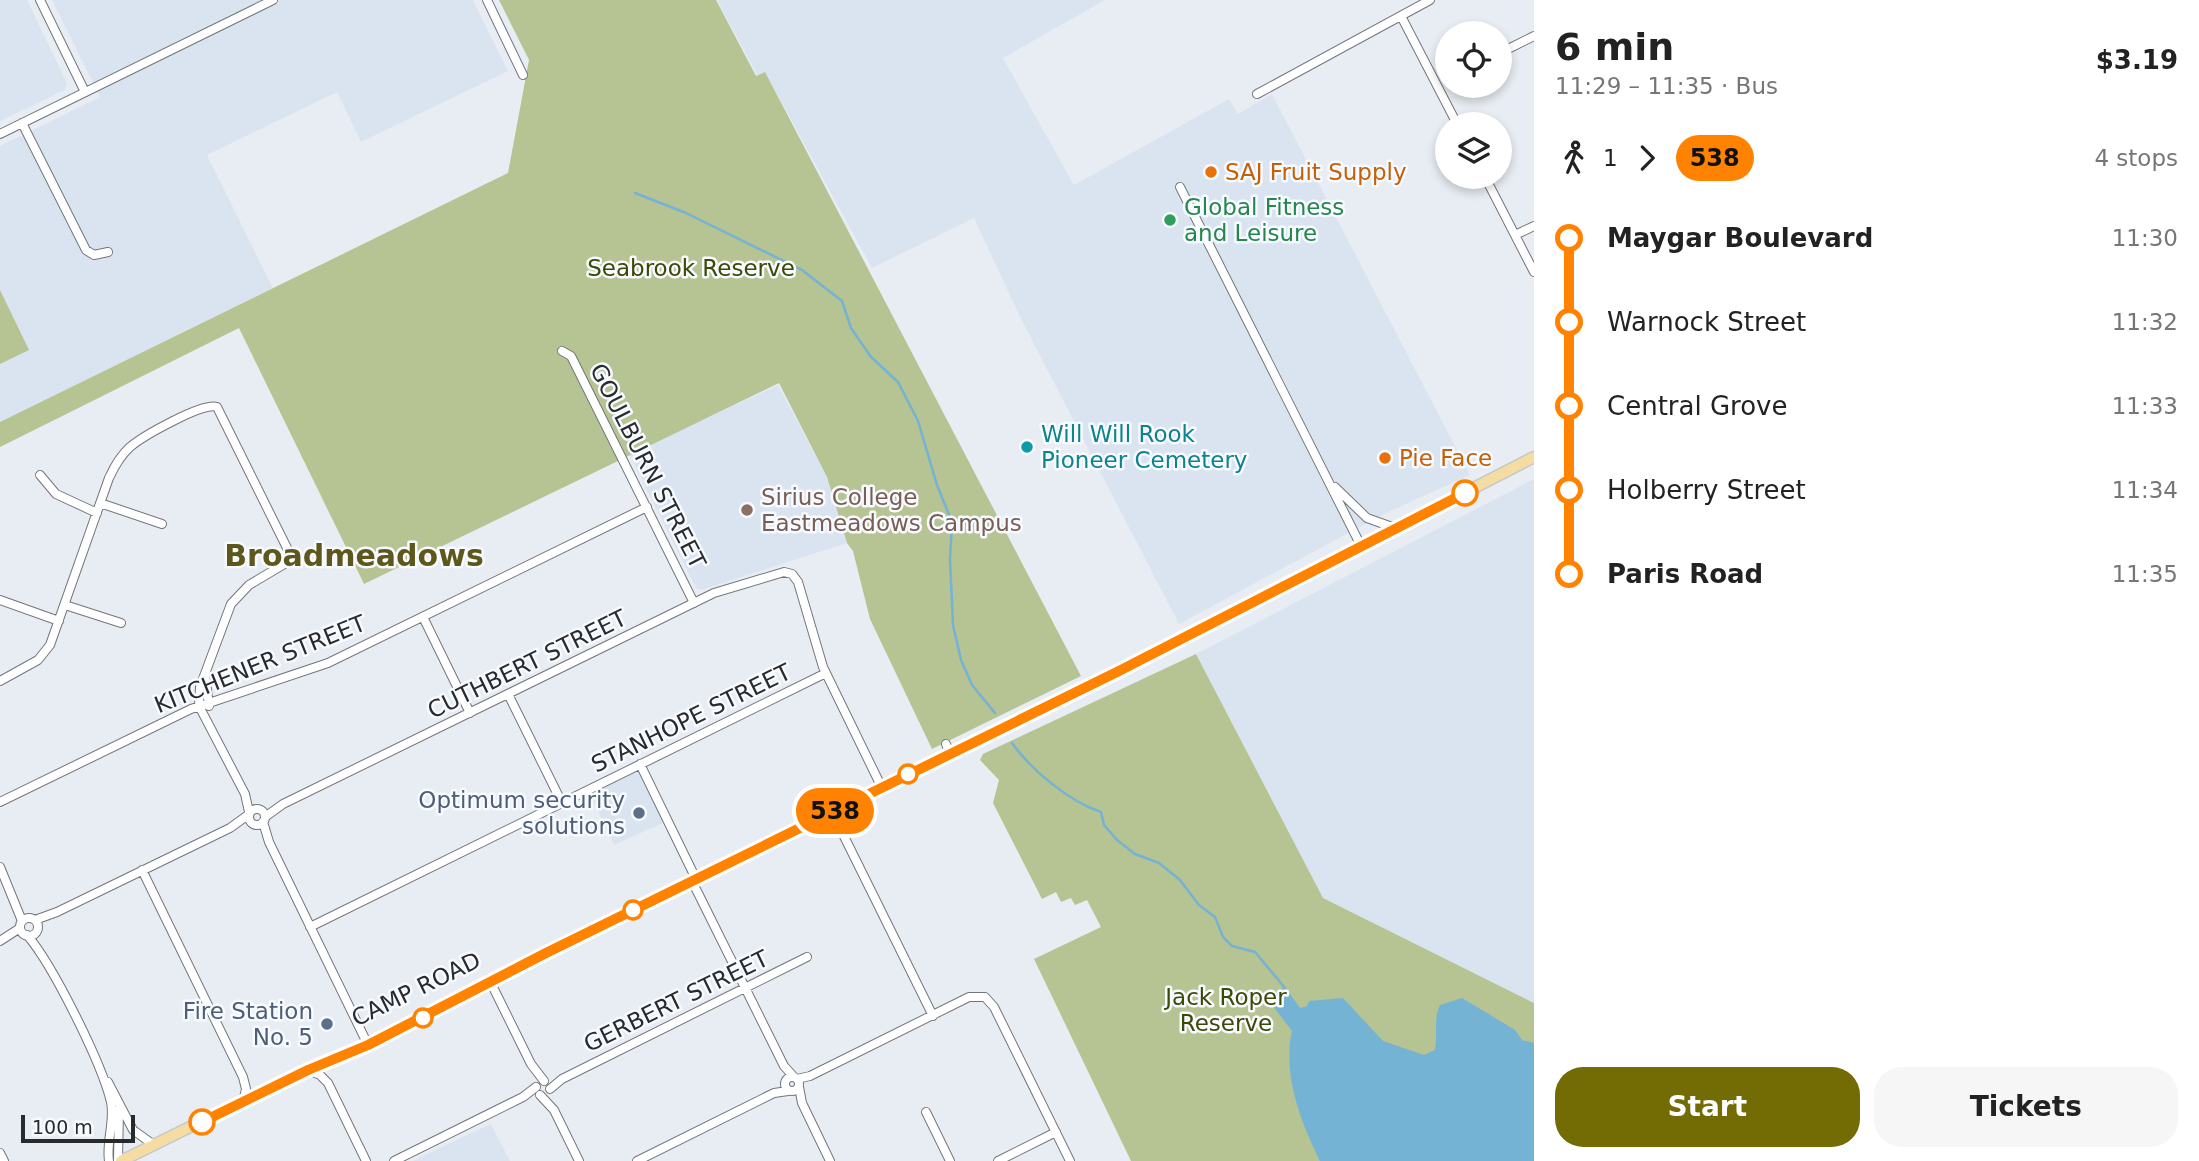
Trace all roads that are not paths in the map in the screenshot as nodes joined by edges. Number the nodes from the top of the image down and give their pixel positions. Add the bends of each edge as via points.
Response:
1 (40, 0) edge
2 (273, 0) edge
3 (487, 0) edge
4 (1430, 0) edge
5 (1401, 16) junction
6 (1534, 36) edge
7 (1512, 47) edge
8 (523, 75) dead end
9 (1435, 82) edge
10 (85, 92) junction
11 (1257, 94) dead end
12 (22, 123) junction
13 (0, 134) edge
14 (1180, 187) dead end
15 (1491, 189) edge
16 (1534, 226) edge
17 (1515, 235) junction
18 (108, 252) dead end
19 (1534, 272) edge
20 (562, 351) dead end
21 (1534, 457) edge
22 (40, 475) dead end
23 (1326, 477) junction
24 (100, 503) junction
25 (647, 507) junction
26 (97, 513) junction
27 (162, 524) dead end
28 (1395, 528) junction
29 (1361, 546) junction
30 (0, 600) edge
31 (694, 603) junction
32 (65, 605) junction
33 (423, 617) junction
34 (59, 621) junction
35 (121, 624) dead end
36 (826, 673) junction
37 (205, 674) junction
38 (0, 681) edge
39 (508, 694) junction
40 (209, 703) junction
41 (199, 706) junction
42 (470, 713) junction
43 (210, 722) junction
44 (640, 764) junction
45 (882, 788) junction
46 (0, 802) edge
47 (562, 803) junction
48 (832, 812) junction
49 (256, 816) junction
50 (0, 867) edge
51 (142, 870) junction
52 (694, 880) junction
53 (29, 927) junction
54 (310, 927) junction
55 (2, 940) edge
56 (807, 957) dead end
57 (490, 981) junction
58 (746, 988) junction
59 (933, 1016) junction
60 (366, 1042) junction
61 (329, 1063) junction
62 (308, 1070) junction
63 (102, 1075) junction
64 (243, 1077) junction
65 (328, 1083) junction
66 (792, 1085) junction
67 (542, 1088) junction
68 (264, 1091) junction
69 (243, 1102) junction
70 (119, 1106) junction
71 (926, 1112) dead end
72 (1056, 1132) junction
73 (154, 1145) junction
74 (0, 1153) edge
75 (4, 1161) edge
76 (109, 1161) edge
77 (120, 1161) edge
78 (366, 1161) edge
79 (394, 1161) edge
80 (579, 1161) edge
81 (637, 1161) edge
82 (830, 1161) edge
83 (950, 1161) edge
84 (998, 1161) edge
85 (1070, 1161) edge

1 - 10 street
2 - 10 street
3 - 8 street
4 - 5 street
5 - 9 street
5 - 11 street
6 - 7 street
10 - 12 street
12 - 13 street
12 - 18 street via 86,250 94,255
14 - 23 street
15 - 17 street
16 - 17 street
17 - 19 street
20 - 25 street, GOULBURN STREET via 571,356
21 - 28 main road, CAMP ROAD
22 - 26 street via 56,494
23 - 28 street via 1367,518
23 - 29 street
24 - 26 street
24 - 27 street
24 - 37 street via 117,462 137,441 207,406 221,411 290,554 286,563 236,597
25 - 31 street, GOULBURN STREET
25 - 33 street, KITCHENER STREET
26 - 32 street
28 - 29 main road, CAMP ROAD
29 - 45 main road, CAMP ROAD via 948,749
30 - 34 street
31 - 36 street, CUTHBERT STREET via 730,587 778,573 792,574
31 - 39 street, CUTHBERT STREET
32 - 34 street
32 - 35 street
33 - 40 street, KITCHENER STREET via 328,663
33 - 42 street
34 - 38 street via 38,660
36 - 44 street, STANHOPE STREET
36 - 45 street
37 - 40 street
37 - 41 street
39 - 42 street, CUTHBERT STREET
39 - 47 street
40 - 41 street, KITCHENER STREET
40 - 43 street
41 - 43 street
41 - 46 street, KITCHENER STREET
42 - 49 street, CUTHBERT STREET
43 - 49 street
44 - 47 street, STANHOPE STREET
44 - 52 street
45 - 48 main road, CAMP ROAD
47 - 54 street, STANHOPE STREET
48 - 52 main road, CAMP ROAD
48 - 59 street
49 - 51 street, CUTHBERT STREET
49 - 54 street
50 - 53 street
51 - 53 street, CUTHBERT STREET
51 - 64 street
52 - 57 main road, CAMP ROAD
52 - 58 street
53 - 55 street, CUTHBERT STREET
53 - 63 street
54 - 60 street
56 - 58 street, GERBERT STREET
57 - 60 main road, CAMP ROAD
57 - 67 street
58 - 66 street
58 - 67 street, GERBERT STREET
59 - 66 street
59 - 72 street via 974,996 985,997
60 - 61 main road, CAMP ROAD
60 - 62 main road, CAMP ROAD
61 - 62 main road, CAMP ROAD
61 - 65 street
62 - 65 street
62 - 68 main road, CAMP ROAD
63 - 70 street
63 - 76 street via 112,1108
64 - 68 street via 251,1087
64 - 69 street
65 - 78 street
66 - 81 street
66 - 82 street
67 - 79 street, GERBERT STREET
67 - 80 street
68 - 69 main road, CAMP ROAD
69 - 73 main road, CAMP ROAD
70 - 73 street via 138,1136
70 - 77 street
71 - 83 street
72 - 84 street
72 - 85 street
73 - 77 main road, CAMP ROAD
74 - 75 street

